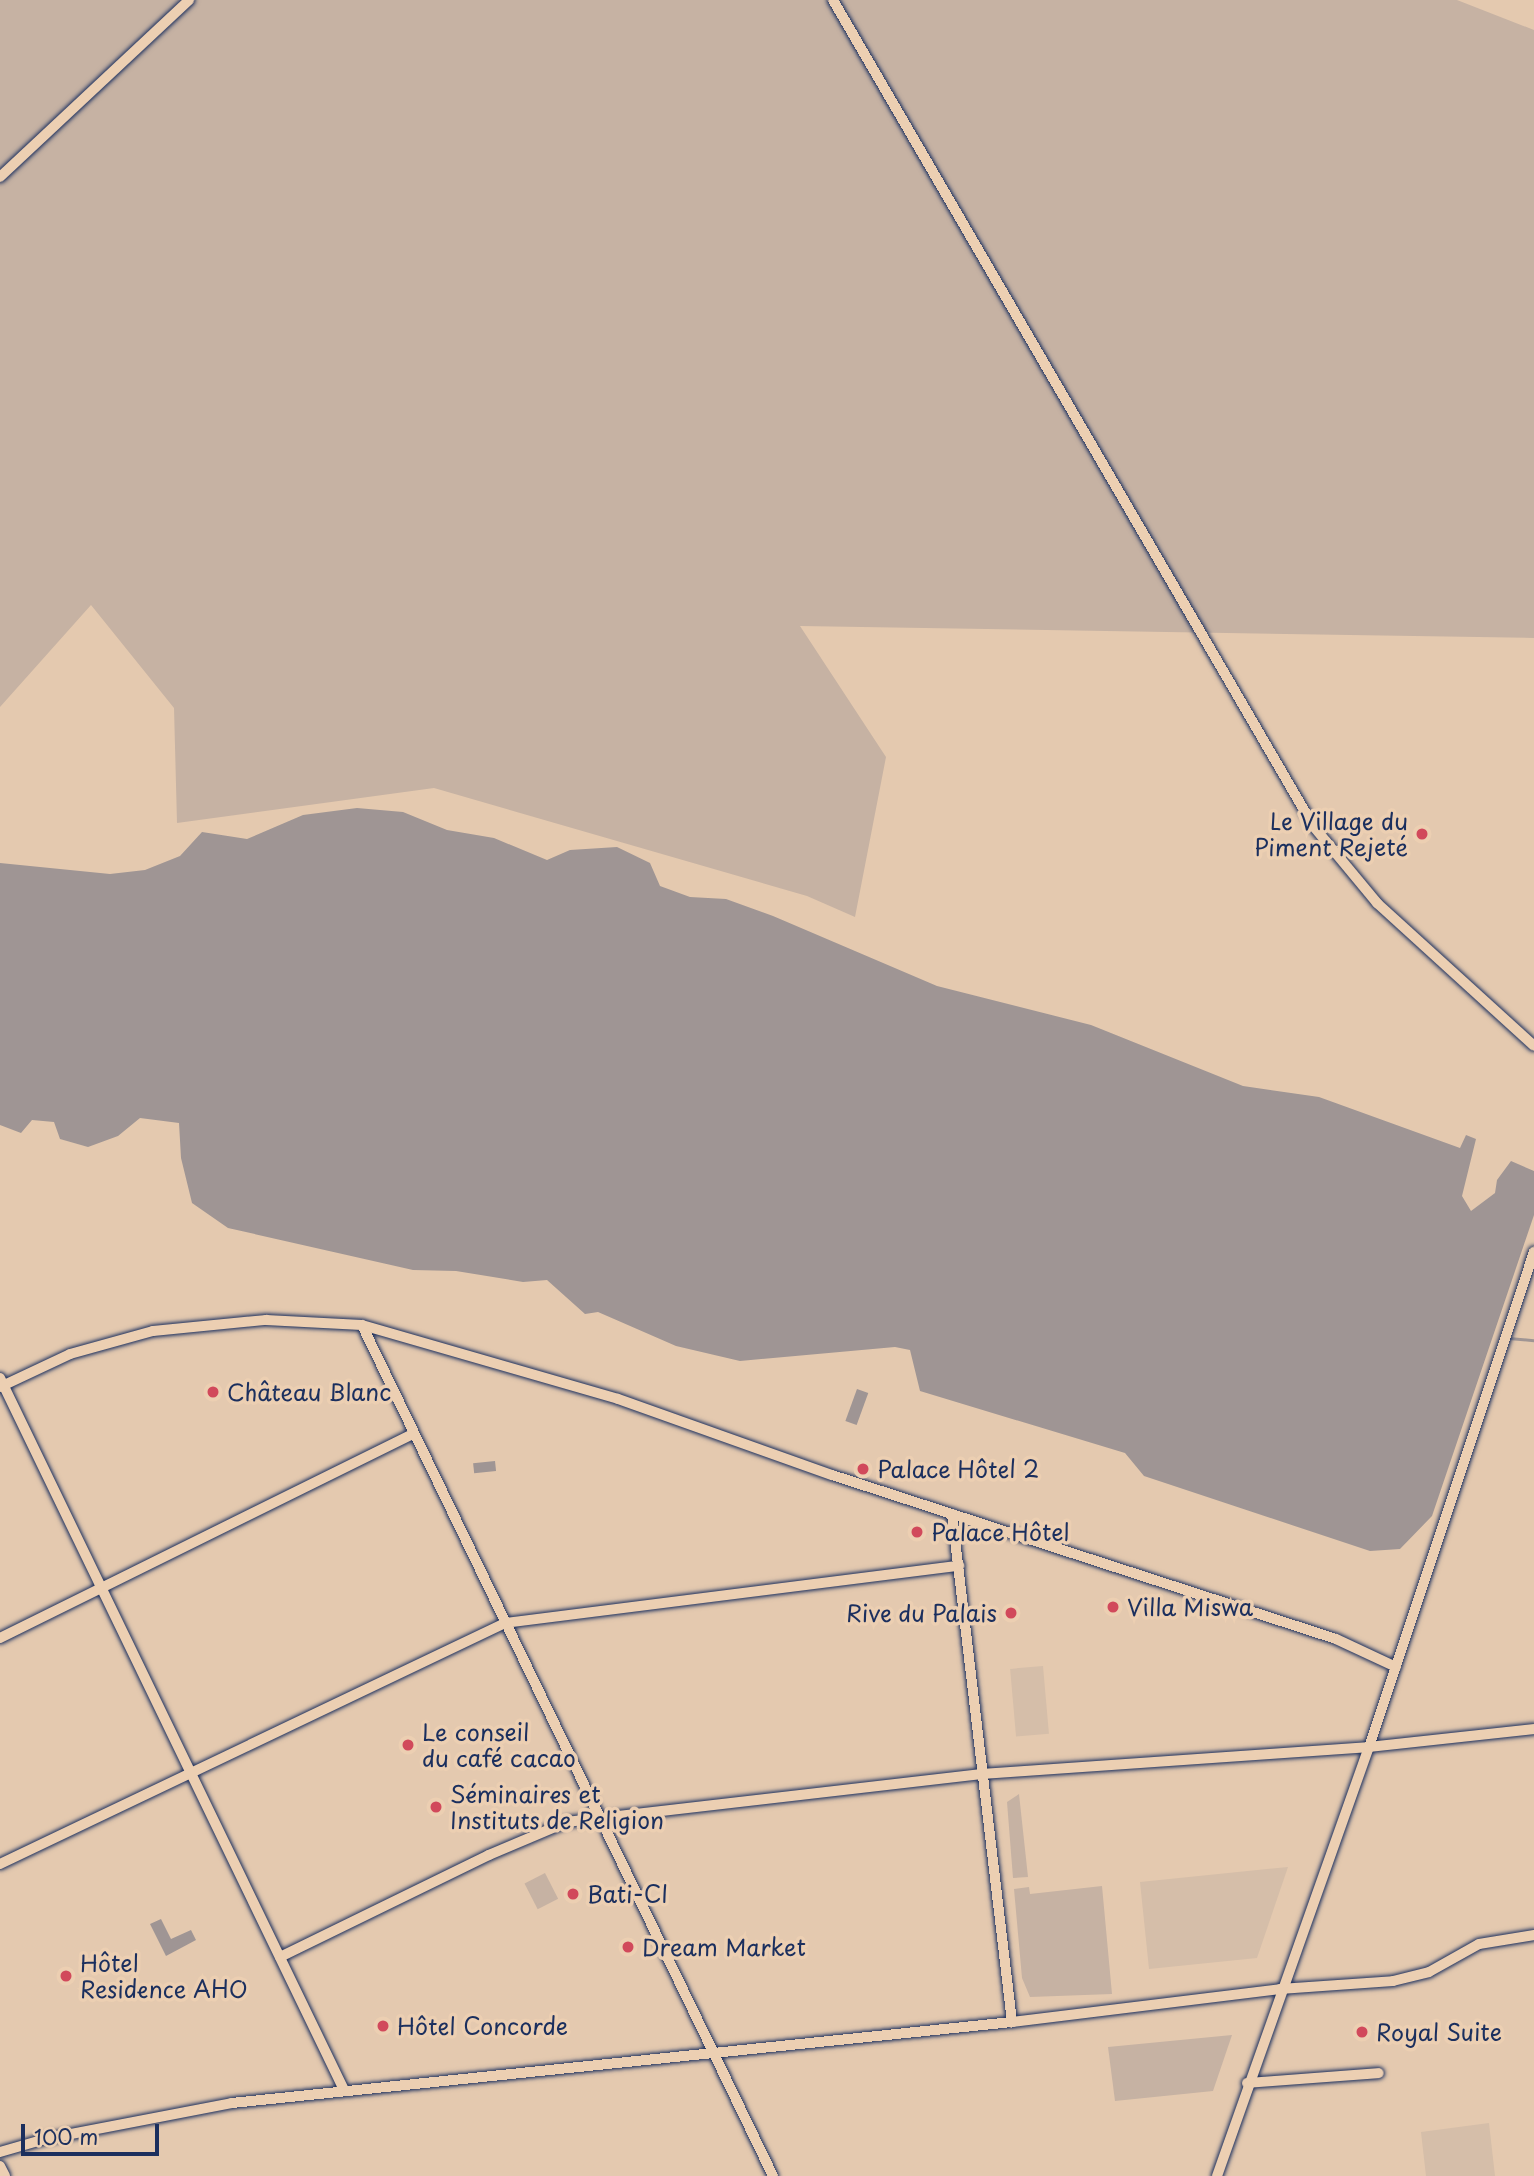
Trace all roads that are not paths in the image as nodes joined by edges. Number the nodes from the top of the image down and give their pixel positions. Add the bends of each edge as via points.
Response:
1 (189, 0) edge
2 (832, 0) edge
3 (0, 177) edge
4 (1534, 1046) edge
5 (1534, 1252) edge
6 (362, 1325) junction
7 (1, 1383) edge
8 (413, 1434) junction
9 (953, 1514) junction
10 (958, 1566) junction
11 (102, 1591) junction
12 (505, 1623) junction
13 (0, 1638) edge
14 (1396, 1667) junction
15 (1534, 1729) edge
16 (1369, 1747) junction
17 (188, 1774) junction
18 (982, 1774) junction
19 (603, 1820) junction
20 (0, 1864) edge
21 (1534, 1935) edge
22 (280, 1957) junction
23 (1280, 1989) junction
24 (1012, 2022) junction
25 (712, 2053) junction
26 (1379, 2074) dead end
27 (1247, 2083) junction
28 (344, 2090) junction
29 (0, 2152) edge
30 (0, 2166) edge
31 (5, 2176) edge
32 (773, 2176) edge
33 (1217, 2176) edge

1 - 3 street
2 - 4 street via 1314,827 1385,912
5 - 14 street
6 - 7 street via 266,1320 153,1331 70,1354
6 - 8 street
6 - 9 street via 618,1399
7 - 11 street
8 - 11 street
8 - 12 street
9 - 10 street
9 - 14 street via 1336,1639
10 - 12 street
10 - 18 street
11 - 13 street
11 - 17 street
12 - 17 street
12 - 19 street
14 - 16 street
15 - 16 street
16 - 18 street
16 - 23 street
17 - 20 street
17 - 22 street
18 - 19 street
18 - 24 street
19 - 22 street via 567,1822 489,1855
19 - 25 street
21 - 23 street via 1479,1944 1429,1972 1393,1981
22 - 28 street
23 - 24 street
23 - 27 street
24 - 25 street
25 - 28 street
25 - 32 street
26 - 27 street
27 - 33 street
28 - 29 street via 175,2112
30 - 31 street

